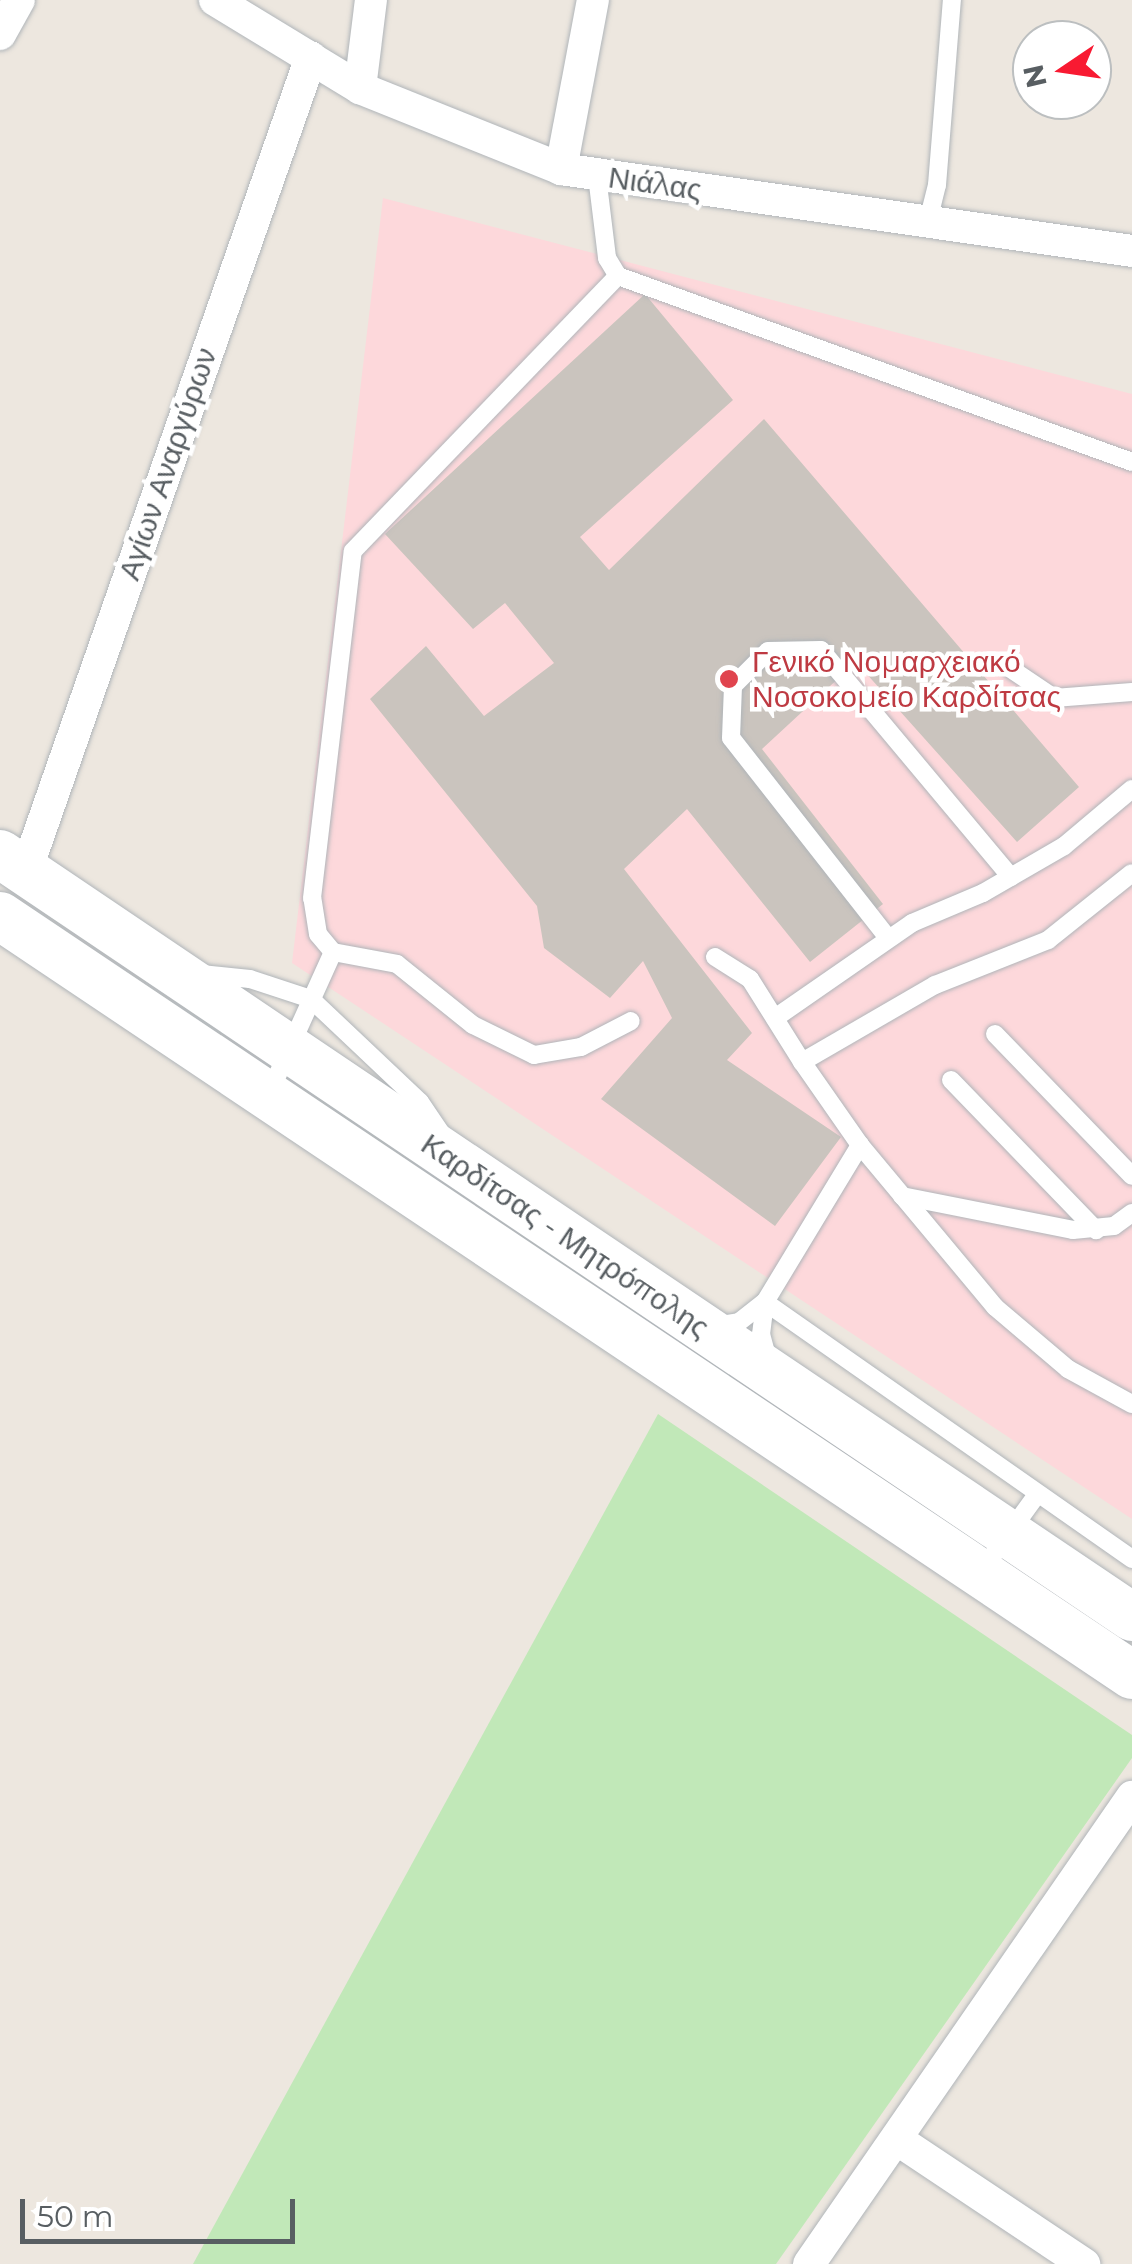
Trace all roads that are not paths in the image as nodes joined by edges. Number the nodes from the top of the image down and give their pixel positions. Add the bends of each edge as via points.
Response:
1 (19, 0) edge
2 (215, 0) edge
3 (371, 0) edge
4 (593, 0) edge
5 (952, 0) edge
6 (0, 34) edge
7 (311, 57) junction
8 (360, 88) junction
9 (561, 168) junction
10 (597, 176) junction
11 (928, 220) junction
12 (1132, 251) edge
13 (618, 276) junction
14 (1132, 462) edge
15 (1011, 669) dead end
16 (1132, 692) edge
17 (1132, 789) edge
18 (13, 863) edge
19 (1132, 873) edge
20 (1011, 878) junction
21 (0, 916) edge
22 (888, 938) junction
23 (333, 952) junction
24 (714, 957) dead end
25 (178, 971) junction
26 (311, 999) junction
27 (774, 1018) junction
28 (631, 1021) dead end
29 (995, 1034) dead end
30 (290, 1052) junction
31 (802, 1062) junction
32 (950, 1080) dead end
33 (266, 1100) junction
34 (860, 1145) junction
35 (456, 1163) junction
36 (1132, 1176) edge
37 (902, 1196) junction
38 (1132, 1214) edge
39 (1096, 1230) junction
40 (764, 1302) junction
41 (702, 1328) junction
42 (774, 1376) junction
43 (1132, 1404) edge
44 (1036, 1496) junction
45 (1008, 1535) junction
46 (1132, 1559) edge
47 (1061, 1570) junction
48 (980, 1574) junction
49 (1132, 1617) edge
50 (1132, 1674) edge
51 (1132, 1796) edge
52 (898, 2140) junction
53 (809, 2264) edge
54 (1084, 2264) edge

1 - 6 street
2 - 7 street, Νιάλας
3 - 8 street
4 - 9 street
5 - 11 lane via 938,185
7 - 8 street, Νιάλας
7 - 18 street, Αγίων Αναργύρων
8 - 9 street, Νιάλας
9 - 10 street, Νιάλας
10 - 11 street, Νιάλας
10 - 13 lane via 608,258
11 - 12 street, Νιάλας
13 - 14 lane
13 - 23 lane via 353,552 312,898 318,934
15 - 16 lane via 1054,698
17 - 20 lane via 1064,846
18 - 25 main road, Καρδίτσας - Μητρόπολης
19 - 31 lane via 1048,940 936,985
20 - 22 lane
20 - 22 lane via 821,650 768,650 732,686 732,738
21 - 33 main road, Καρδίτσας - Μητρόπολης
22 - 27 lane
23 - 26 lane
23 - 28 lane via 397,964 473,1025 534,1056 581,1047
24 - 27 lane via 738,967
25 - 26 lane via 250,979
25 - 30 main road, Καρδίτσας - Μητρόπολης
26 - 30 lane
26 - 35 lane via 420,1102
27 - 31 lane
29 - 36 lane
30 - 33 lane
30 - 35 main road, Καρδίτσας - Μητρόπολης
31 - 34 lane
32 - 39 lane
33 - 48 main road, Καρδίτσας - Μητρόπολης
34 - 37 lane
34 - 40 lane
35 - 41 main road, Καρδίτσας - Μητρόπολης
37 - 39 lane
37 - 43 lane via 995,1307 1068,1369
38 - 39 lane
40 - 41 lane via 739,1322
40 - 42 lane via 761,1334
40 - 44 lane
41 - 42 main road, Καρδίτσας - Μητρόπολης
42 - 45 main road, Καρδίτσας - Μητρόπολης
44 - 45 lane
44 - 47 lane
45 - 47 main road, Καρδίτσας - Μητρόπολης
45 - 48 lane
46 - 47 lane
47 - 48 main road, Καρδίτσας - Μητρόπολης
47 - 49 main road, Καρδίτσας - Μητρόπολης
47 - 50 main road, Καρδίτσας - Μητρόπολης
51 - 52 street
52 - 53 street
52 - 54 street

